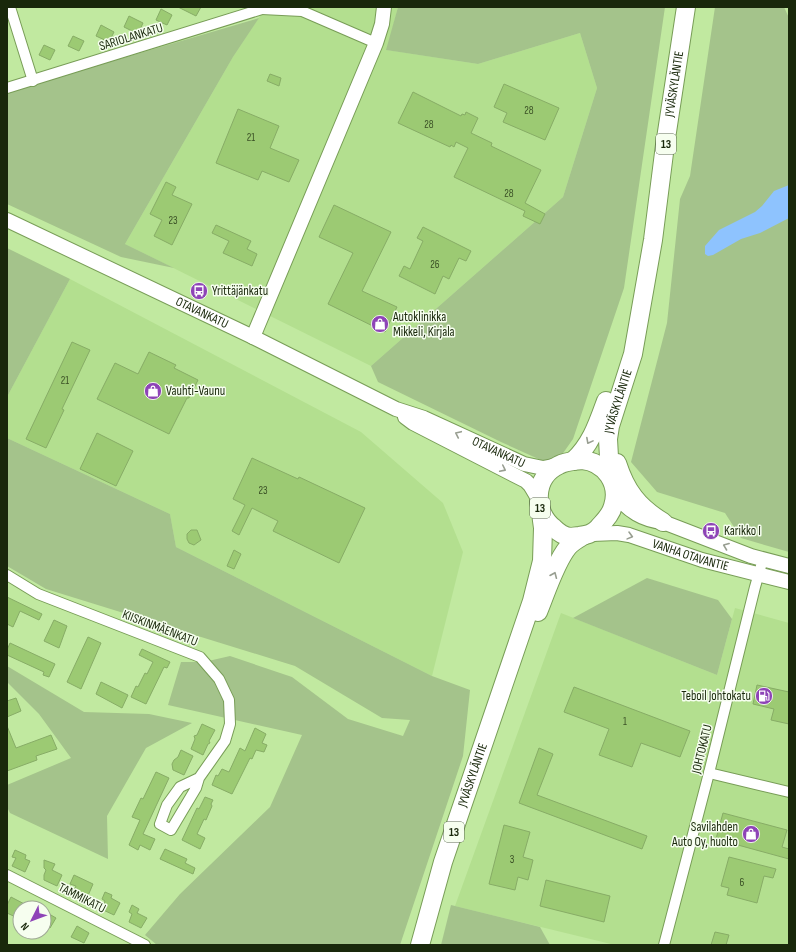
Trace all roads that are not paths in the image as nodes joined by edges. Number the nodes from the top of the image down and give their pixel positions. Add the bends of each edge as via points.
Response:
1 (10, 7) edge
2 (384, 7) edge
3 (686, 7) edge
4 (262, 8) edge
5 (376, 43) junction
6 (33, 81) junction
7 (7, 88) edge
8 (7, 220) edge
9 (646, 281) junction
10 (253, 337) junction
11 (396, 409) junction
12 (615, 412) junction
13 (566, 463) junction
14 (610, 475) junction
15 (615, 495) junction
16 (540, 507) junction
17 (663, 522) junction
18 (588, 535) junction
19 (763, 559) junction
20 (789, 566) edge
21 (758, 575) junction
22 (7, 576) edge
23 (789, 582) edge
24 (492, 720) junction
25 (709, 773) junction
26 (199, 778) junction
27 (789, 792) edge
28 (7, 875) edge
29 (145, 945) edge
30 (420, 945) edge
31 (664, 945) edge

1 - 6 street
2 - 5 main road
3 - 9 highway, JYVÄSKYLÄNTIE / 13
4 - 5 street via 302,11
4 - 6 street, SARIOLANKATU
5 - 10 main road
6 - 7 street, SARIOLANKATU
8 - 10 main road, OTAVANKATU
9 - 12 highway, JYVÄSKYLÄNTIE / 13 via 633,354
9 -> 13 highway, JYVÄSKYLÄNTIE / 13 via 617,374 600,418 582,453
10 - 11 main road, OTAVANKATU
13 -> 11 main road, OTAVANKATU via 543,468 524,464 424,418
11 -> 16 main road, OTAVANKATU via 412,423 526,481
12 - 14 highway, JYVÄSKYLÄNTIE / 13 via 608,439
12 - 17 highway via 616,458 620,473 638,503
13 - 14 highway via 582,460 593,462
13 - 16 highway, 13 via 548,473 543,480 539,488
14 - 15 highway, 13
15 - 17 main road, VANHA OTAVANTIE via 633,512 652,521
15 - 18 highway, 13 via 612,509 606,519
16 - 18 highway, 13 via 549,525 560,533 570,537
16 - 24 highway, JYVÄSKYLÄNTIE / 13 via 543,528 542,561 532,601
19 -> 17 main road, VANHA OTAVANTIE
18 -> 21 main road, VANHA OTAVANTIE via 629,535 702,560
24 -> 18 highway, JYVÄSKYLÄNTIE / 13 via 568,547
19 - 20 main road, VANHA OTAVANTIE
19 - 21 street, JOHTOKATU
21 - 23 main road, VANHA OTAVANTIE
21 - 25 street, JOHTOKATU
22 - 26 street, KIISKINMÄENKATU via 38,594 200,657 219,679 229,700 230,724 225,741
24 - 30 highway, JYVÄSKYLÄNTIE / 13 via 444,862
25 - 27 street
25 - 31 street, JOHTOKATU
26 - 26 street, KIISKINMÄENKATU via 196,788 171,830 160,824 167,805 180,788
28 - 29 street, TAMMIKATU

